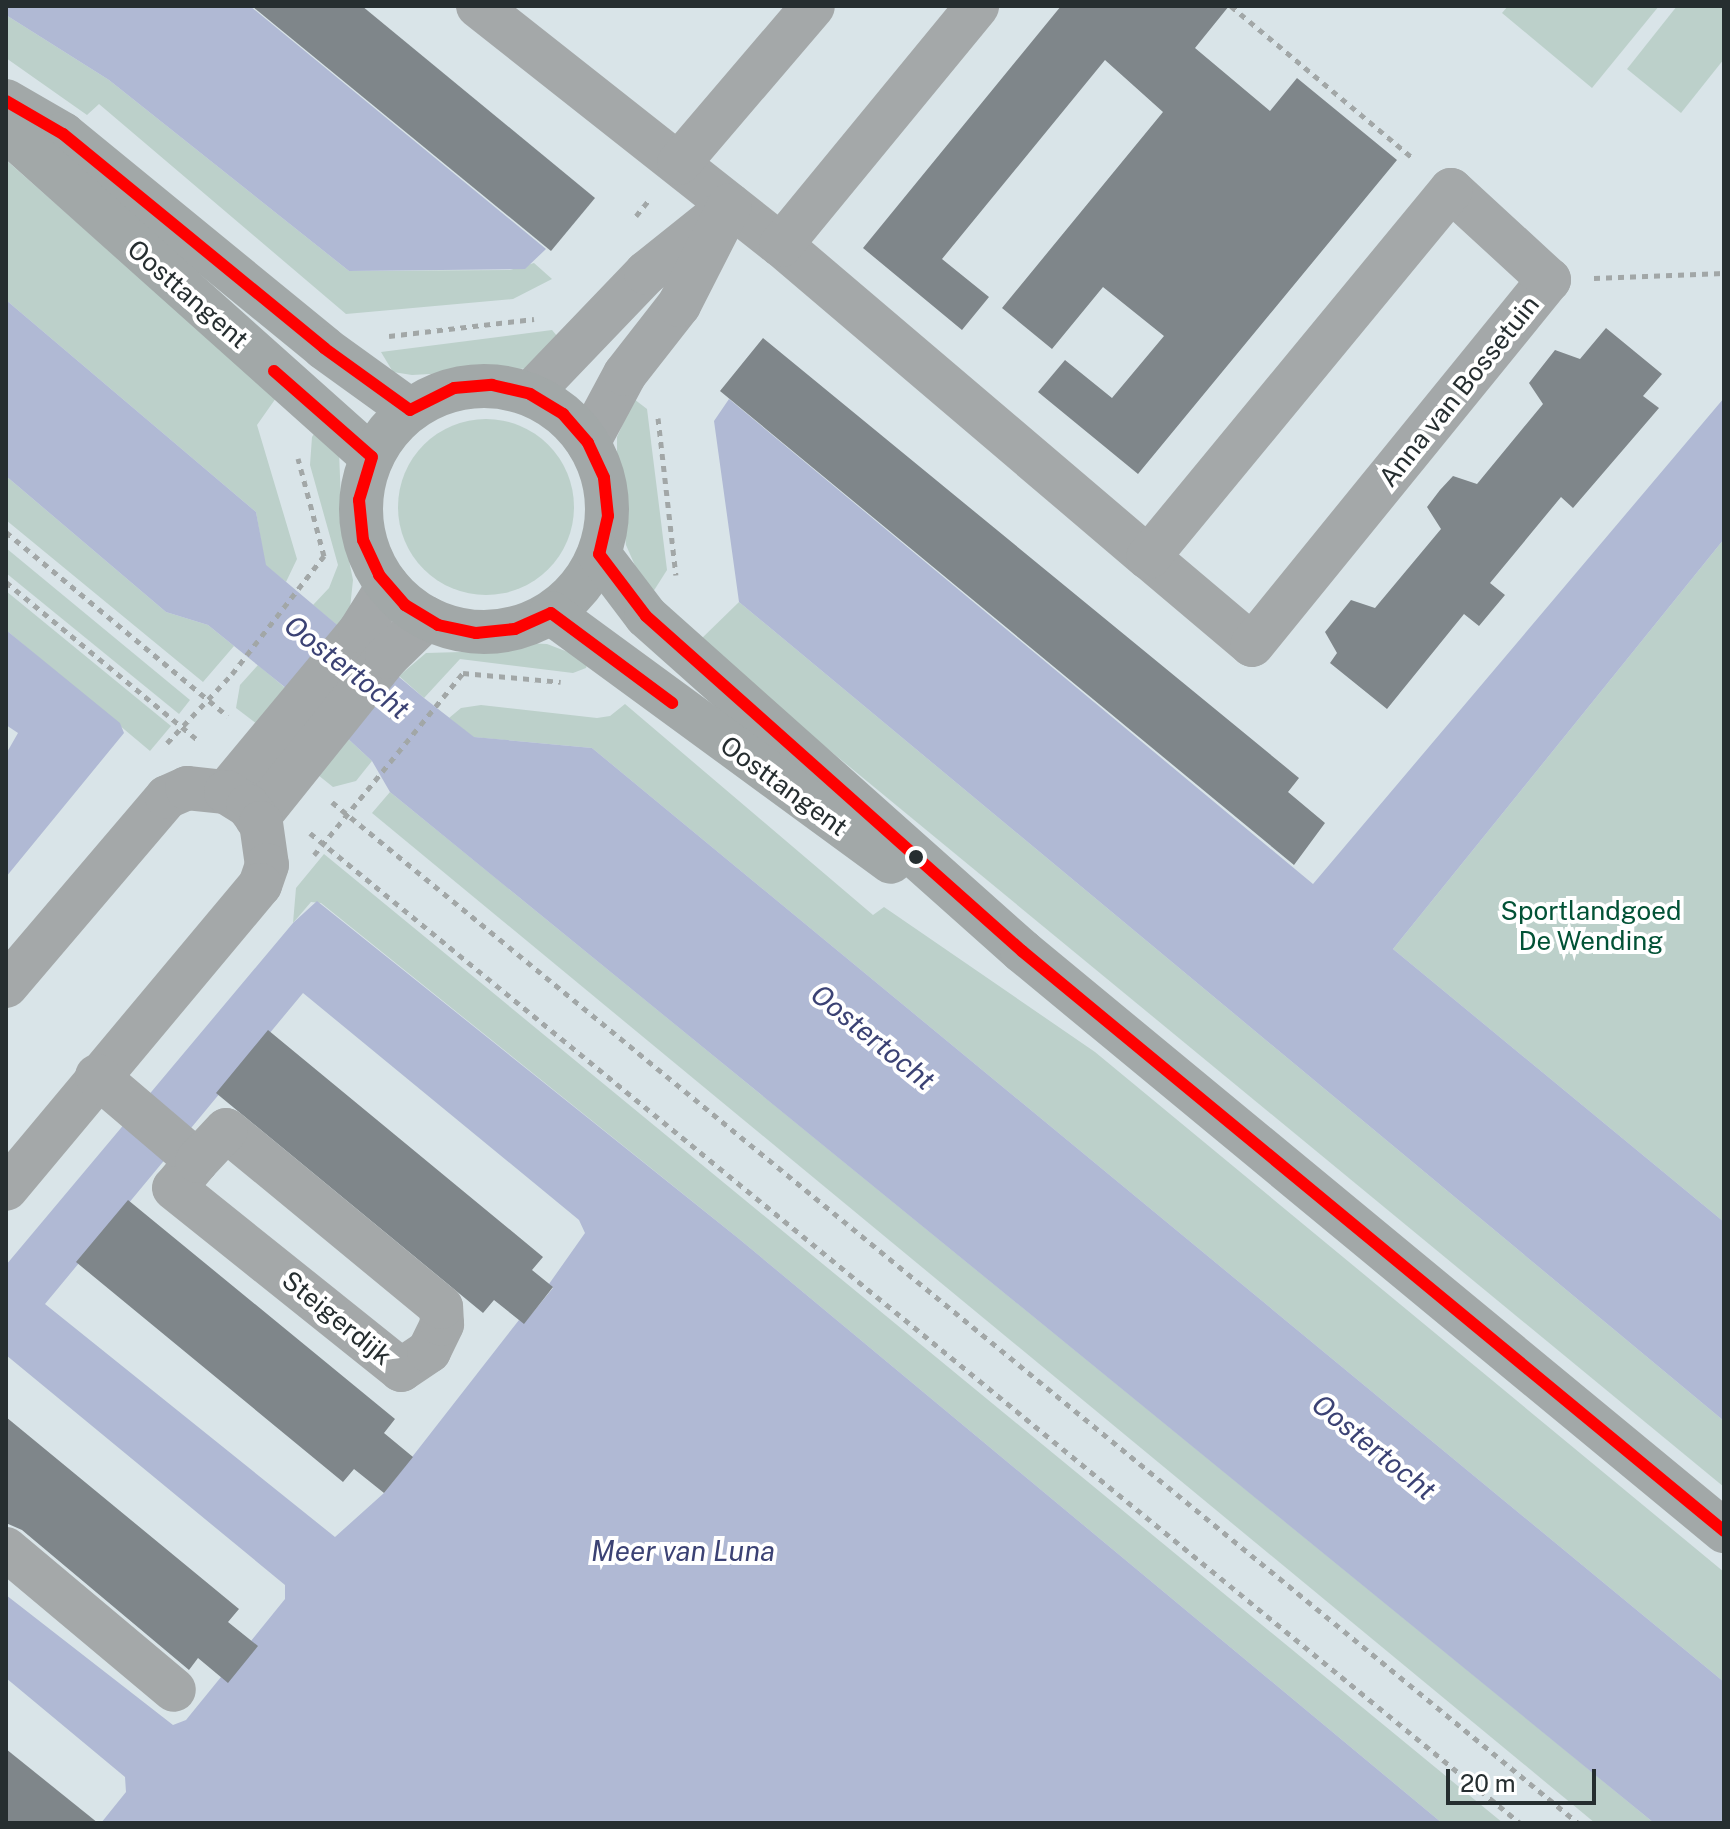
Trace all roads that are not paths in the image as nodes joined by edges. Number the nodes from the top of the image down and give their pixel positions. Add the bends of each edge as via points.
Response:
1 (478, 6) edge
2 (813, 6) edge
3 (977, 6) edge
4 (6, 101) edge
5 (6, 130) edge
6 (679, 163) junction
7 (730, 205) junction
8 (781, 245) junction
9 (530, 394) junction
10 (410, 410) junction
11 (588, 443) junction
12 (372, 457) junction
13 (599, 554) junction
14 (1148, 557) junction
15 (388, 586) junction
16 (551, 613) junction
17 (427, 618) junction
18 (373, 644) junction
19 (259, 784) junction
20 (1022, 951) junction
21 (6, 986) edge
22 (97, 1076) junction
23 (197, 1161) junction
24 (6, 1189) edge
25 (1724, 1531) edge
26 (6, 1549) edge
27 (174, 1690) dead end

1 - 6 street, Anna van Bossetuin
2 - 6 street
3 - 8 street
4 - 10 main road, Oosttangent via 63,134 324,348
5 - 12 main road, Oosttangent
6 - 7 street, Anna van Bossetuin
7 - 8 street, Anna van Bossetuin
7 - 9 street via 646,273
7 - 11 street via 679,305 625,374
8 - 14 street, Anna van Bossetuin
9 - 10 main road via 492,385 454,388
9 - 11 main road via 563,414
10 - 12 main road via 389,429
11 - 13 main road via 604,478 608,516
12 - 15 main road via 359,500 363,540
13 - 16 main road via 580,587
13 - 20 main road, Oosttangent via 646,616
14 - 14 street, Anna van Bossetuin via 1451,190 1549,280 1252,645
15 - 17 main road
15 - 18 street
16 - 17 main road via 515,629 476,633
16 - 20 main road, Oosttangent via 803,803
17 - 18 street
18 - 19 street
19 - 21 street via 187,788 167,797
19 - 22 street via 267,844 260,885
20 - 25 main road, Oosttangent
22 - 23 street
22 - 24 street
23 - 23 street, Steigerdijk via 226,1130 286,1179 441,1307 442,1324 429,1351 401,1370 174,1188
26 - 27 street

